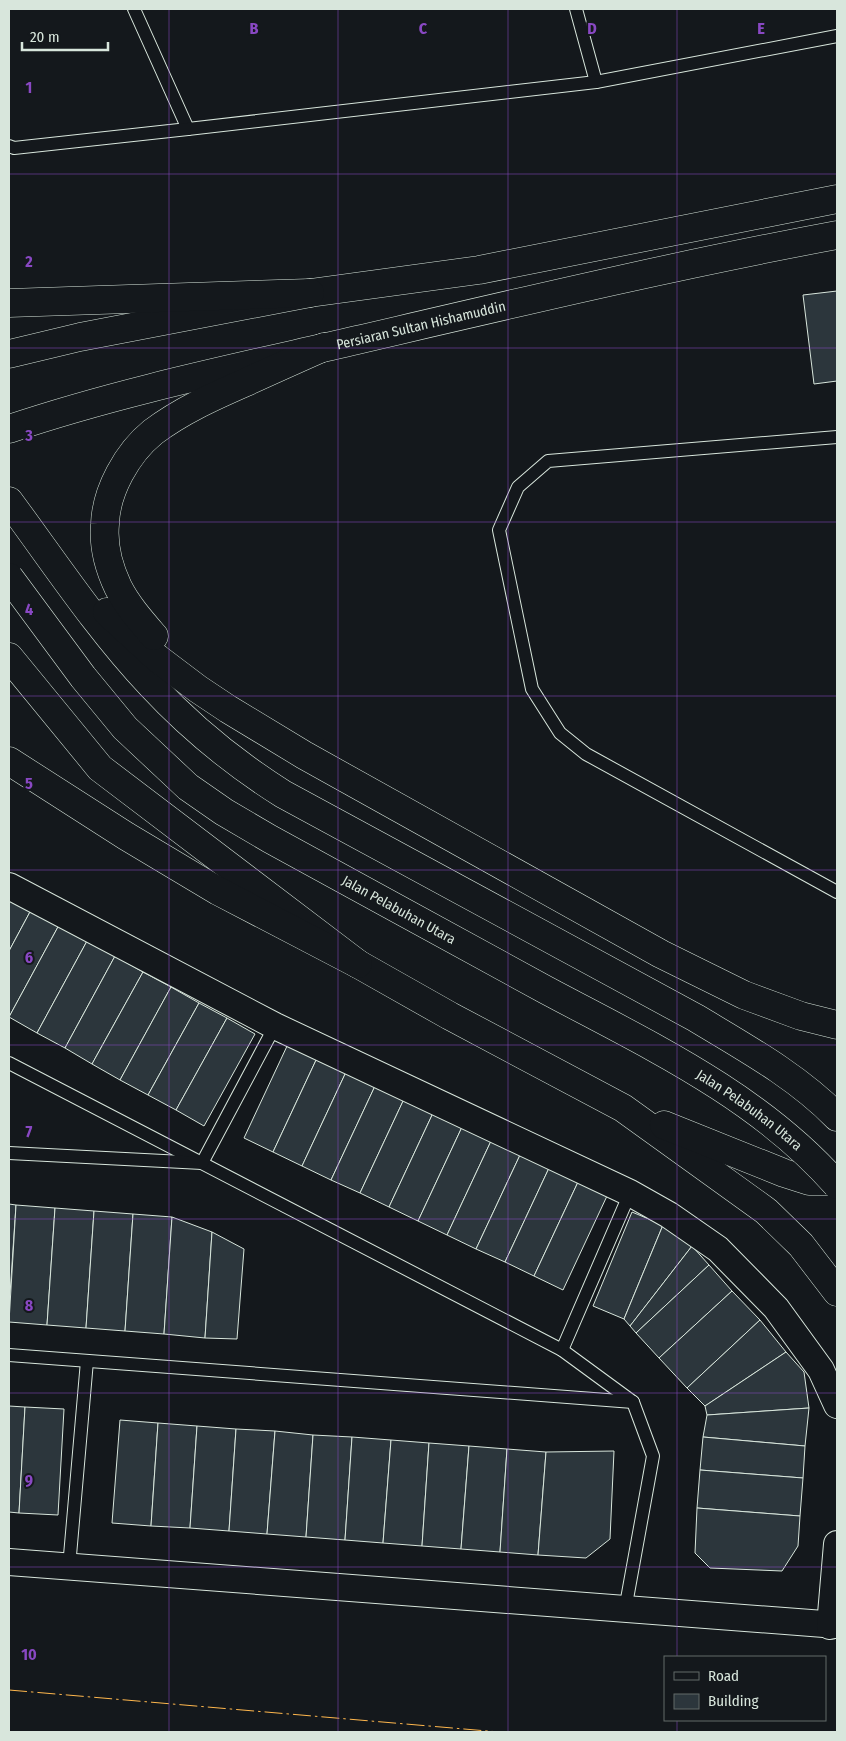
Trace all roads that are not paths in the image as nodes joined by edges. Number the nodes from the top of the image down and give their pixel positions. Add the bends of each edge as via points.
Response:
1 (134, 9) edge
2 (576, 9) edge
3 (837, 36) edge
4 (596, 82) junction
5 (188, 129) junction
6 (9, 146) edge
7 (837, 199) edge
8 (837, 235) edge
9 (310, 293) junction
10 (9, 303) edge
11 (324, 348) junction
12 (9, 354) edge
13 (9, 429) edge
14 (837, 437) edge
15 (9, 501) edge
16 (40, 543) junction
17 (9, 577) edge
18 (9, 658) edge
19 (228, 710) junction
20 (9, 761) edge
21 (9, 886) edge
22 (837, 892) edge
23 (358, 964) junction
24 (837, 1025) edge
25 (275, 1026) junction
26 (9, 1063) edge
27 (623, 1108) junction
28 (837, 1117) edge
29 (9, 1153) edge
30 (202, 1162) junction
31 (837, 1181) edge
32 (837, 1185) edge
33 (630, 1193) junction
34 (837, 1292) edge
35 (562, 1350) junction
36 (9, 1355) edge
37 (87, 1361) junction
38 (633, 1402) junction
39 (837, 1405) edge
40 (837, 1544) edge
41 (9, 1562) edge
42 (69, 1567) junction
43 (626, 1610) junction
44 (835, 1627) edge

1 - 5 lane
2 - 4 lane
3 - 4 lane
4 - 5 lane
5 - 6 lane
7 - 9 main road via 479,270
8 - 11 main road, Persiaran Sultan Hishamuddin
9 - 10 main road
9 - 12 main road via 80,337
11 - 13 main road, Persiaran Sultan Hishamuddin via 149,388 64,410
11 - 19 main road via 198,404 152,433 126,464 109,502 106,546 110,568 119,588 157,640
14 - 22 lane via 548,461 518,487 499,530 532,689 560,733 586,754
15 - 16 main road
16 - 19 main road via 98,604 157,658
16 - 28 main road via 112,640 151,685 219,750 252,774 283,794 696,1018 800,1085
17 - 32 main road, Jalan Pelabuhan Utara, bridge via 125,728 188,786 270,839 668,1056 740,1099 784,1134
18 - 23 main road via 100,768
19 - 24 main road via 660,954 744,995
20 - 23 main road via 209,886
21 - 25 street
23 - 27 main road
25 - 30 lane
25 - 33 street
26 - 30 lane
27 - 31 main road via 784,1173 809,1181
27 - 34 main road via 766,1211 801,1245
29 - 30 lane
30 - 35 lane
33 - 35 lane
33 - 39 street via 718,1249 776,1308 822,1370
35 - 38 lane
36 - 37 lane
37 - 38 lane
37 - 42 lane
38 - 43 lane via 653,1456
40 - 44 street
41 - 42 street
42 - 43 street
43 - 44 street

